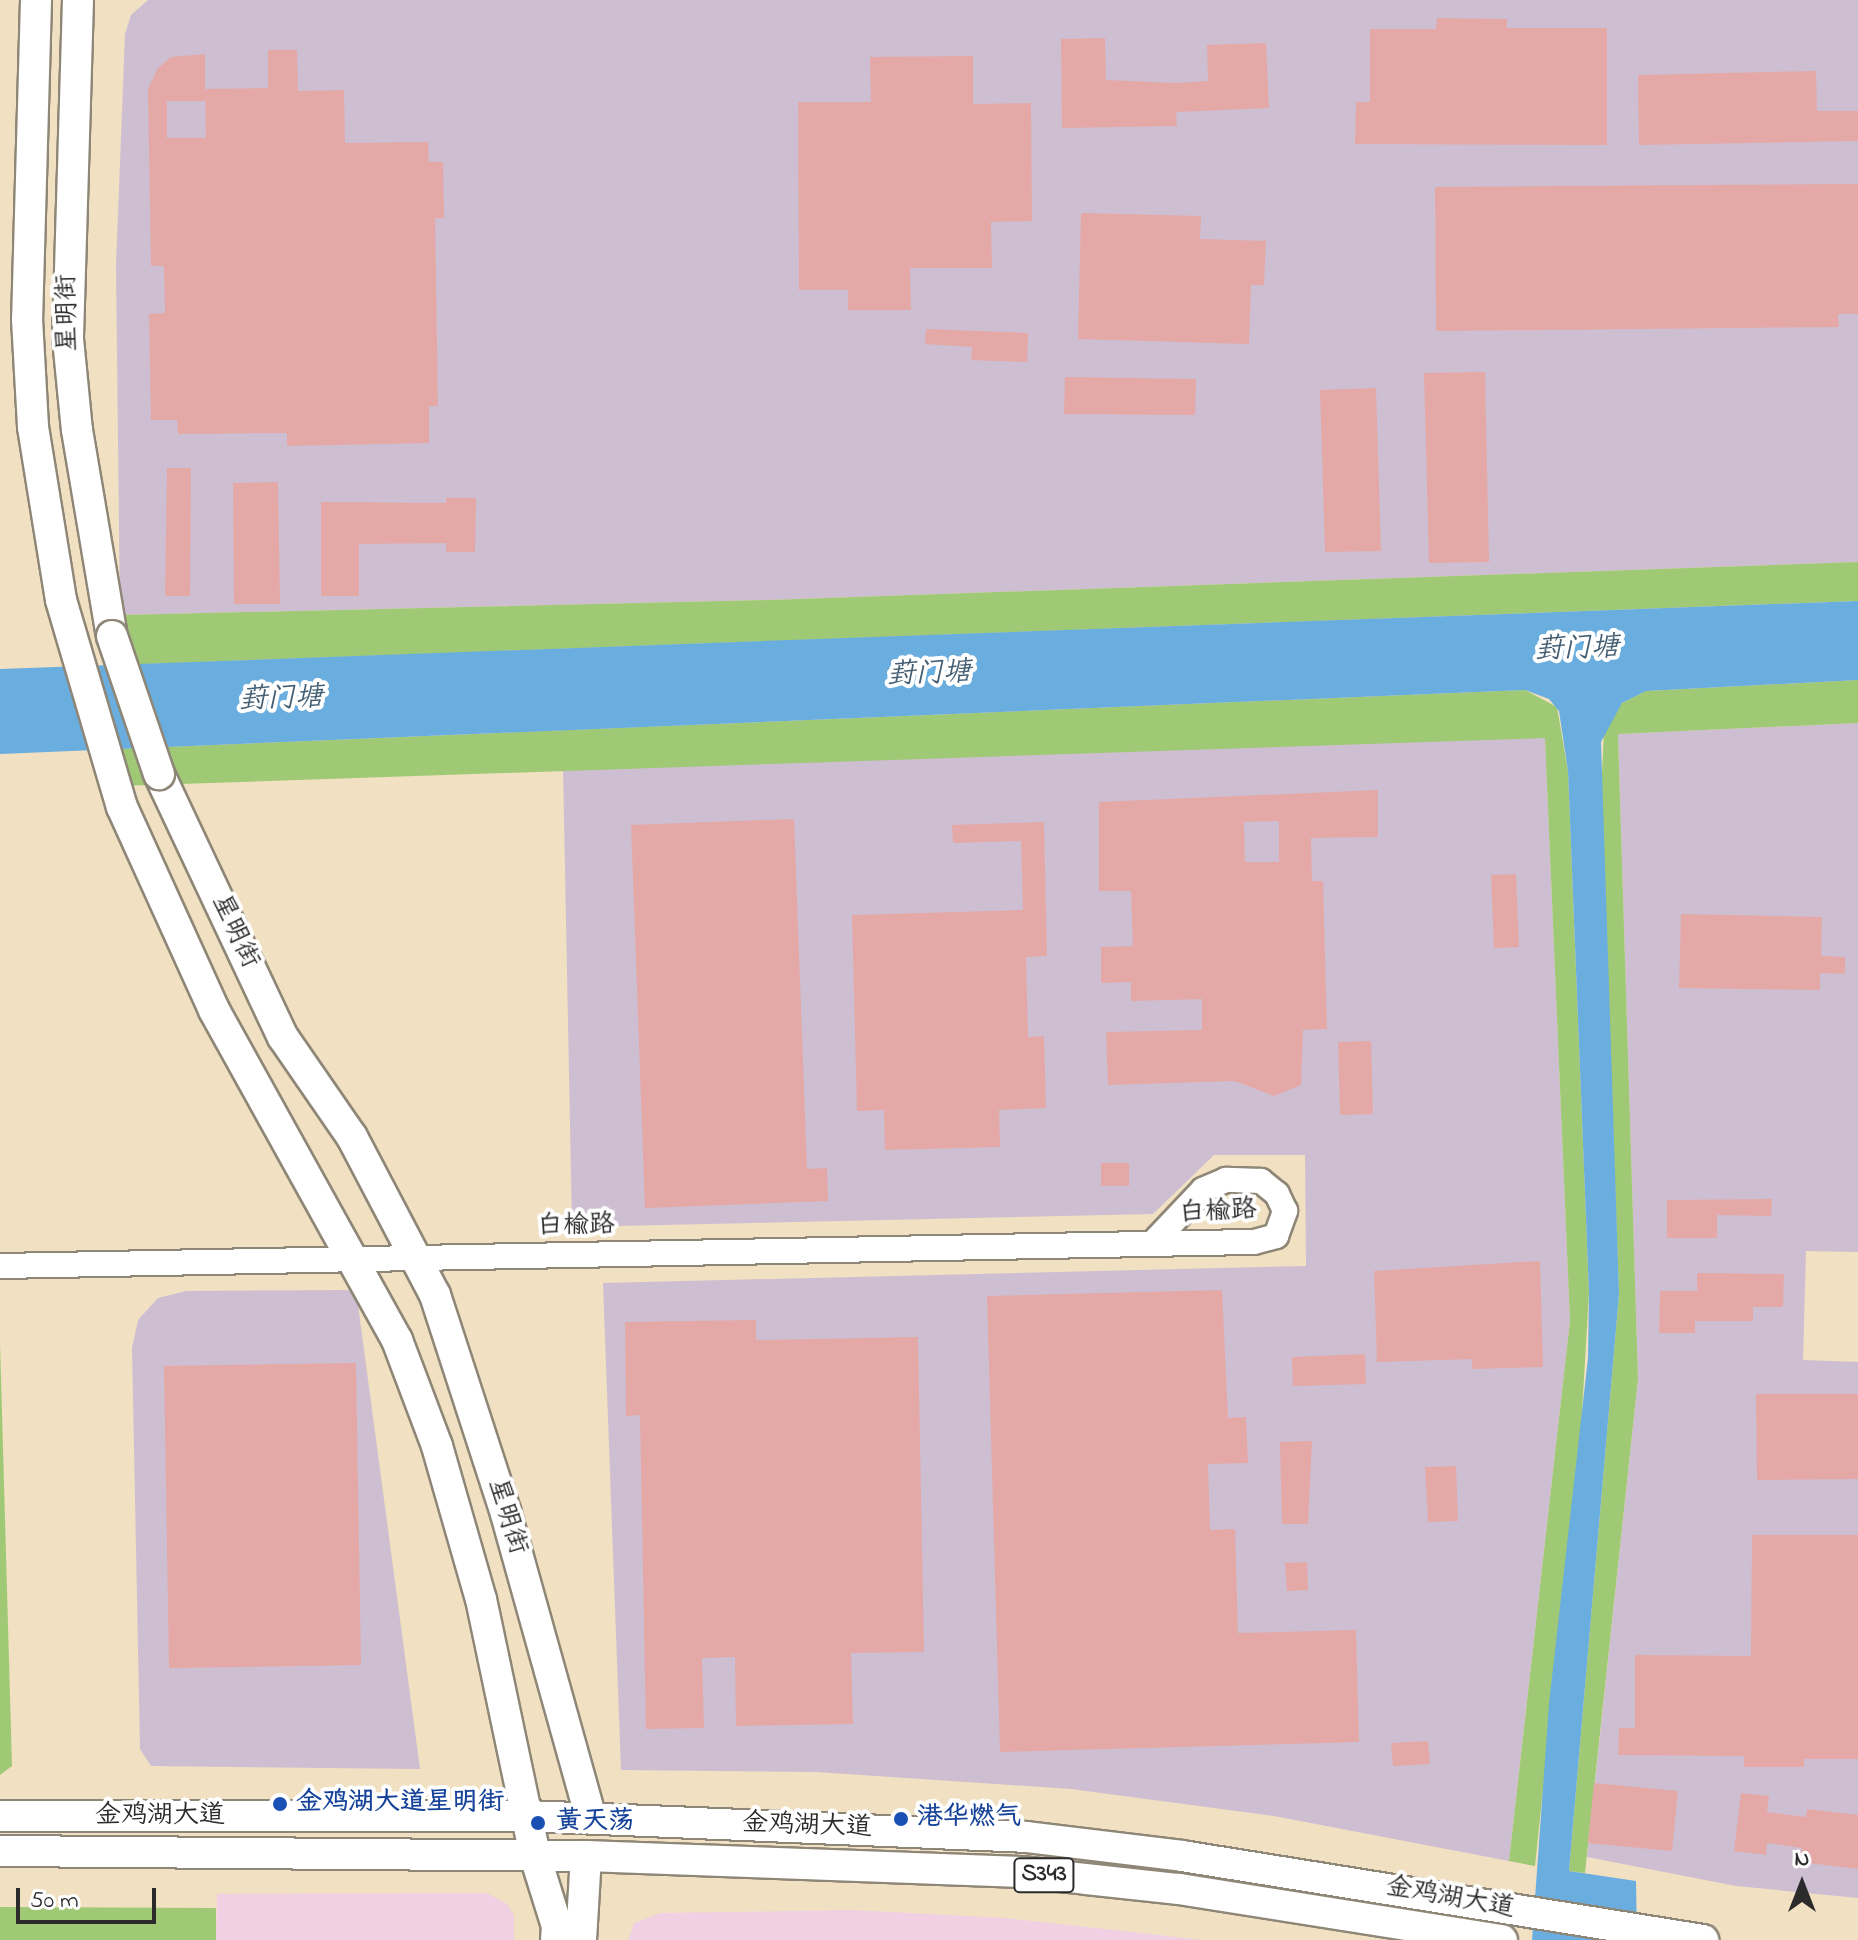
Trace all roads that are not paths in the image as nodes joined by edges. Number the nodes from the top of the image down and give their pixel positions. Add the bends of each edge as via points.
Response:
1 (36, 0) edge
2 (78, 0) edge
3 (1152, 1244) junction
4 (415, 1258) junction
5 (354, 1259) junction
6 (0, 1266) edge
7 (0, 1816) edge
8 (528, 1816) junction
9 (591, 1818) junction
10 (0, 1851) edge
11 (535, 1856) junction
12 (586, 1856) junction
13 (556, 1940) edge
14 (581, 1940) edge
15 (1500, 1940) edge
16 (1703, 1940) edge

1 - 5 main road, 星明街 via 27,319 33,427 61,600 122,807 214,1010
2 - 4 main road, 星明街, bridge via 68,339 77,430 112,636 159,774 283,1037 352,1137
3 - 3 street, 白榆路 via 1267,1241 1282,1229 1285,1211 1277,1194 1261,1181 1226,1180 1203,1190
3 - 4 street, 白榆路
4 - 5 street, 白榆路
4 - 9 main road, 星明街 via 435,1295 506,1514
5 - 6 street, 白榆路
5 - 8 main road, 星明街 via 397,1340 437,1446 481,1599
7 - 8 main road, 金鸡湖大道 / S343
8 - 9 main road, 金鸡湖大道 / S343
8 - 11 main road, 星明街
9 - 16 main road, 金鸡湖大道 / S343 via 1026,1837 1182,1856
10 - 11 main road, 金鸡湖大道 / S343
11 - 12 main road, 金鸡湖大道 / S343
11 - 13 main road, 星明街 via 557,1926
12 - 14 main road
12 - 15 main road, 金鸡湖大道 / S343 via 1022,1872 1179,1889

